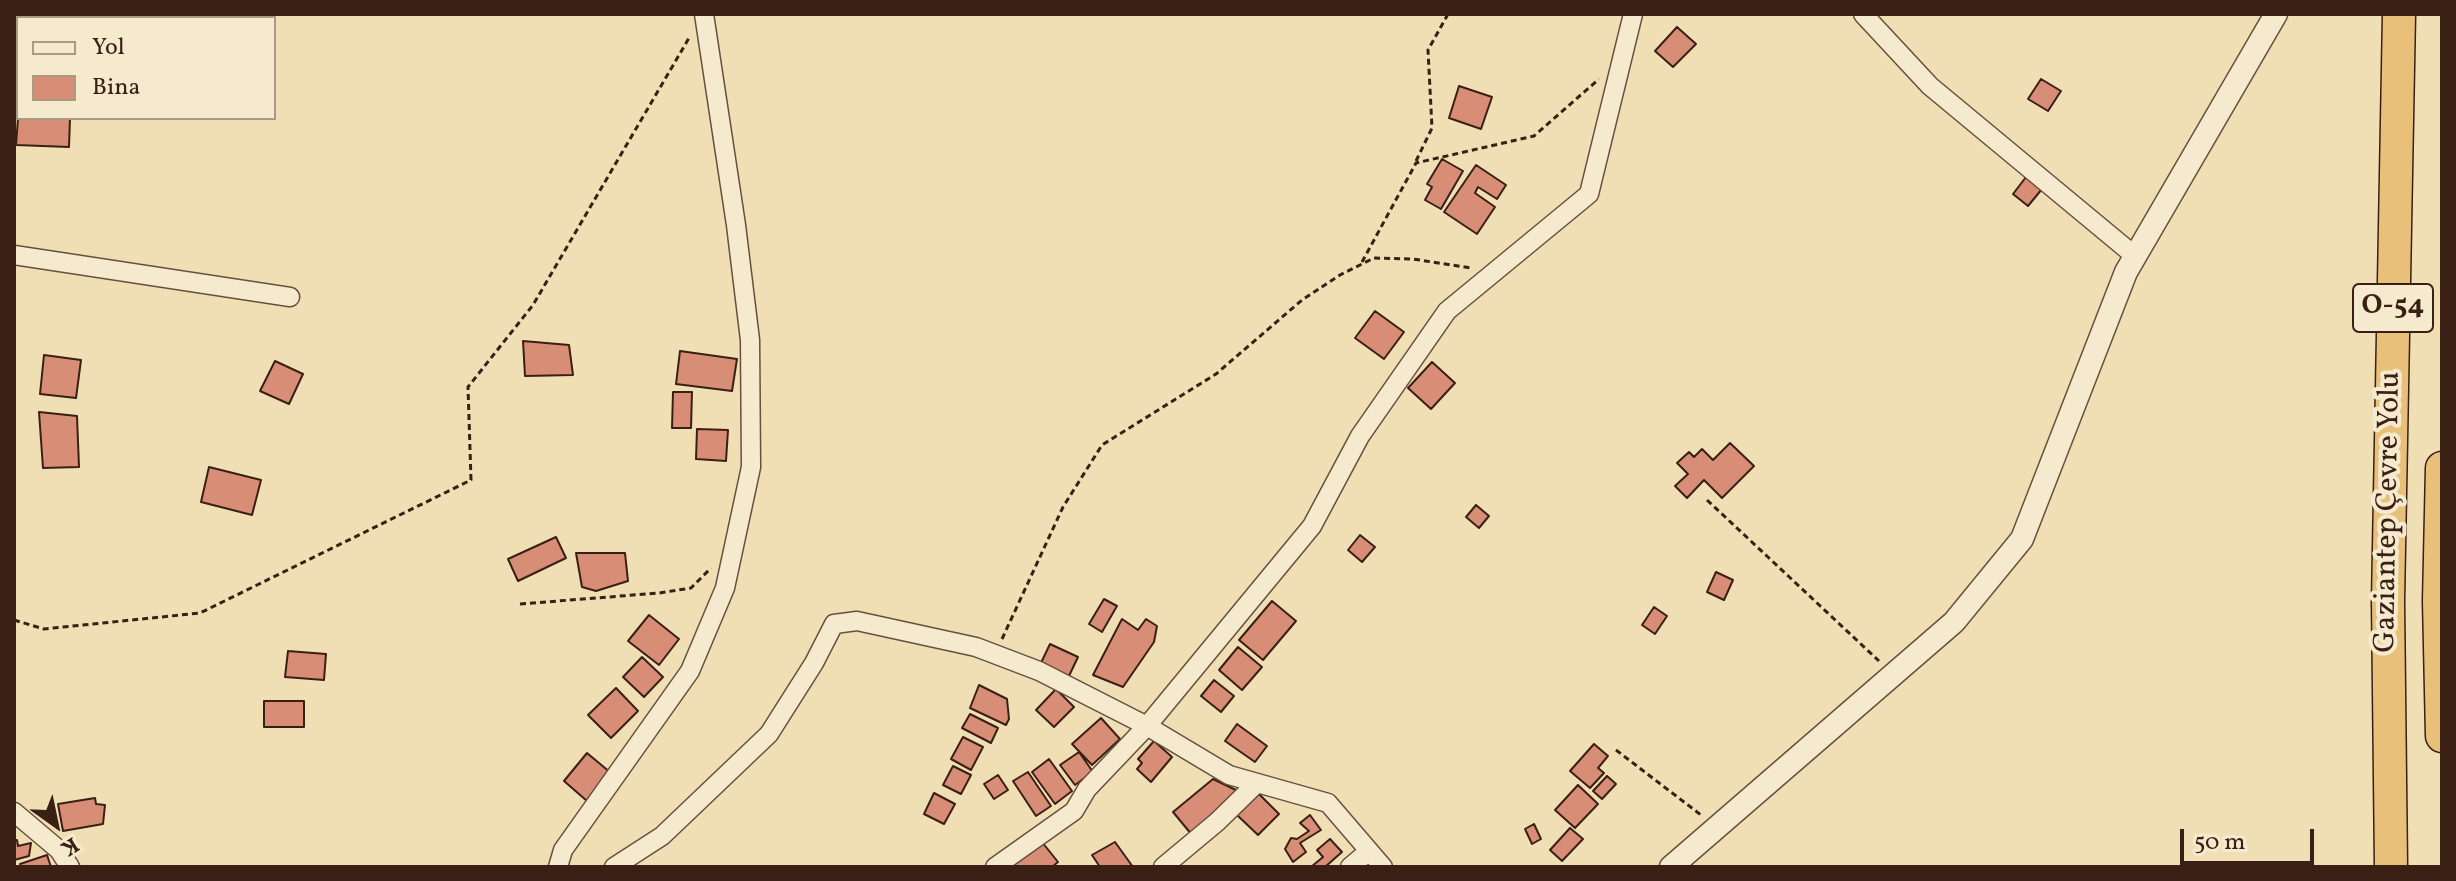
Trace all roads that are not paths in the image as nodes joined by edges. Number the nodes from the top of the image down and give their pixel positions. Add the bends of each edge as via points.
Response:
1 (1633, 14) edge
2 (1863, 14) edge
3 (2276, 14) edge
4 (2399, 14) edge
5 (700, 21) edge
6 (14, 255) edge
7 (2135, 256) junction
8 (290, 297) dead end
9 (2442, 468) edge
10 (1147, 726) junction
11 (2442, 736) edge
12 (1257, 783) junction
13 (14, 812) edge
14 (1369, 851) junction
15 (70, 867) edge
16 (558, 867) edge
17 (614, 867) edge
18 (995, 867) edge
19 (1163, 867) edge
20 (1350, 867) edge
21 (1383, 867) edge
22 (1671, 867) edge
23 (2391, 867) edge

1 - 10 street via 1589,194 1447,311 1360,436 1312,526
2 - 7 street via 1930,86
3 - 7 street
4 - 23 highway, Gaziantep Çevre Yolu / O-54 via 2388,601
5 - 16 street via 750,340 751,467 725,588 690,671 563,850
6 - 8 street
7 - 22 street via 2022,539 1954,622
9 - 11 highway, Gaziantep Çevre Yolu
10 - 12 street via 1229,775
10 - 17 street via 1039,671 976,647 857,621 834,624 769,734 662,836
10 - 18 street via 1087,789 1074,811
12 - 14 street via 1328,803
12 - 19 street
13 - 15 street via 59,850
14 - 20 street
14 - 21 street

